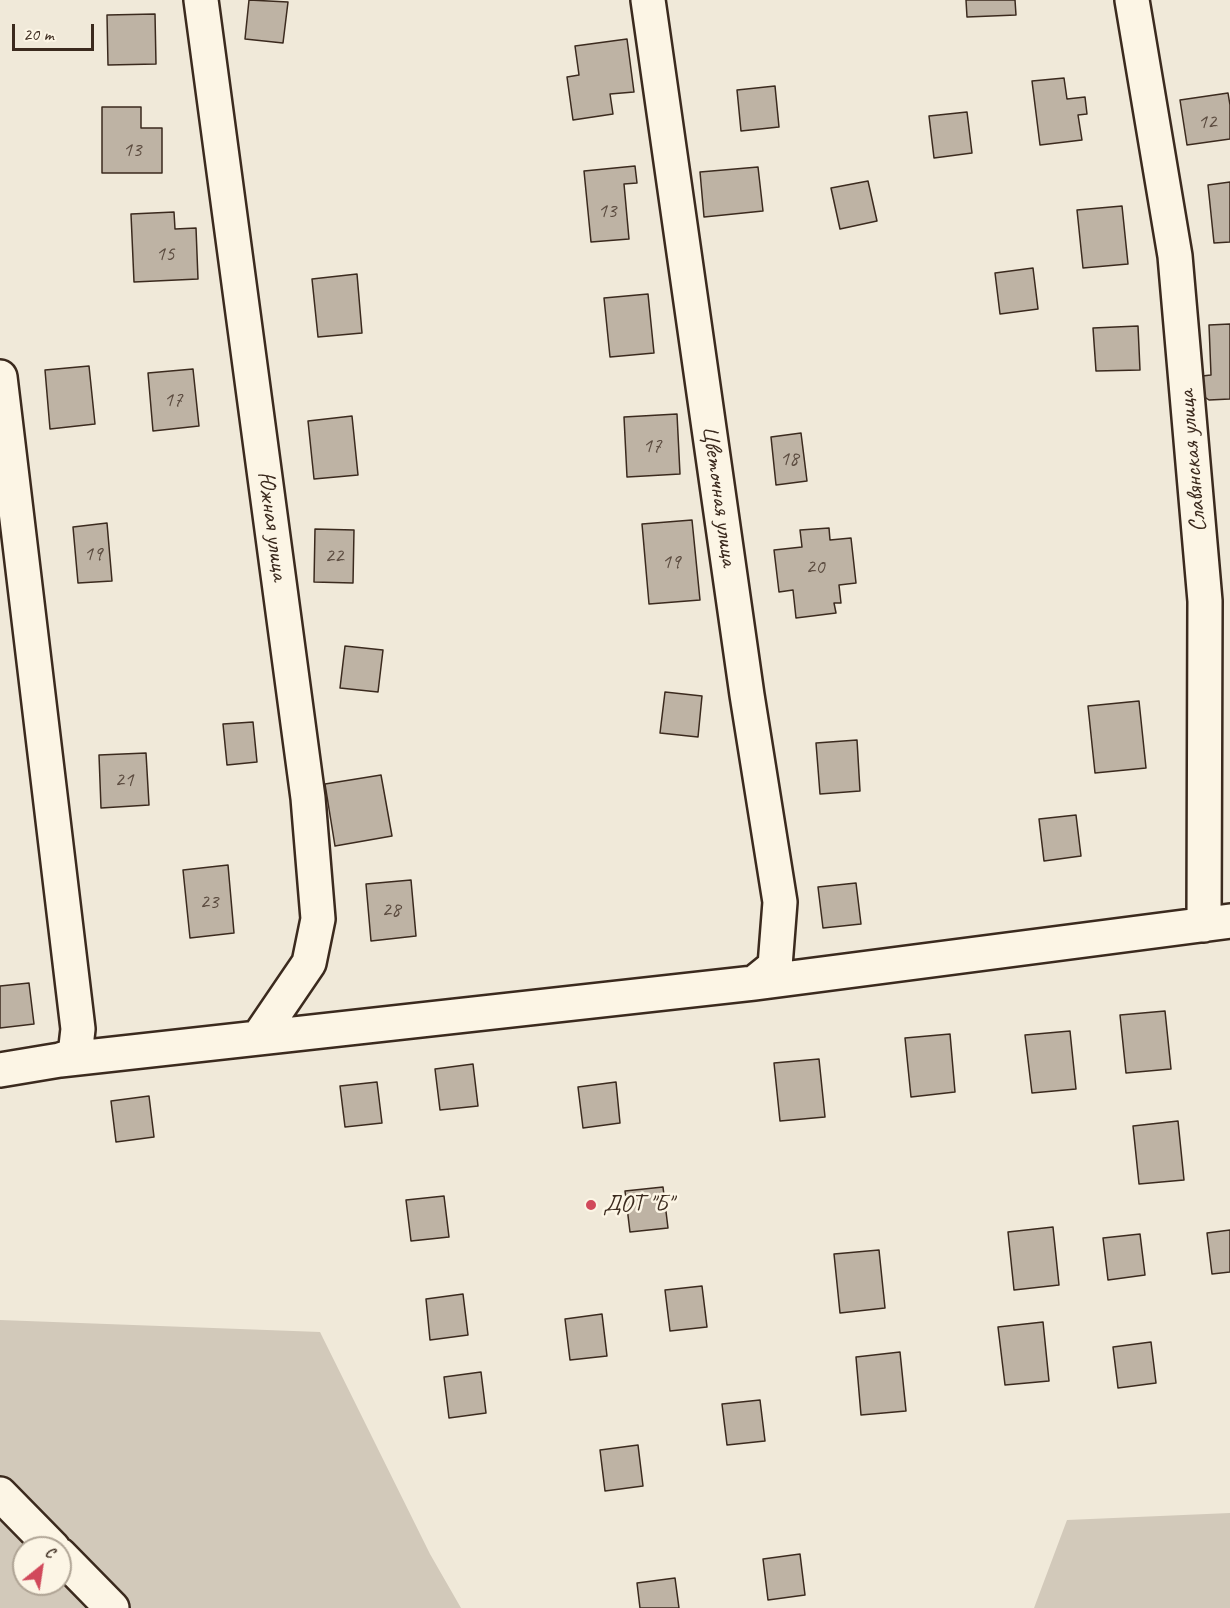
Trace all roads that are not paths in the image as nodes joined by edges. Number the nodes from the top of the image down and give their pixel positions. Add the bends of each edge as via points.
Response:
1 (201, 0) edge
2 (648, 0) edge
3 (1132, 0) edge
4 (0, 377) edge
5 (1217, 923) edge
6 (754, 983) junction
7 (258, 1038) junction
8 (60, 1060) junction
9 (0, 1070) edge
10 (0, 1494) edge
11 (41, 1536) edge
12 (72, 1567) edge
13 (111, 1608) edge

1 - 7 street, Южная улица via 307,787 318,919 309,963
2 - 6 street, Цветочная улица via 780,902 775,966
3 - 5 street, Славянская улица via 1175,256 1205,601
4 - 8 street via 78,1029 75,1055
5 - 6 street
6 - 7 street
7 - 8 street
8 - 9 street
10 - 11 street
12 - 13 street

